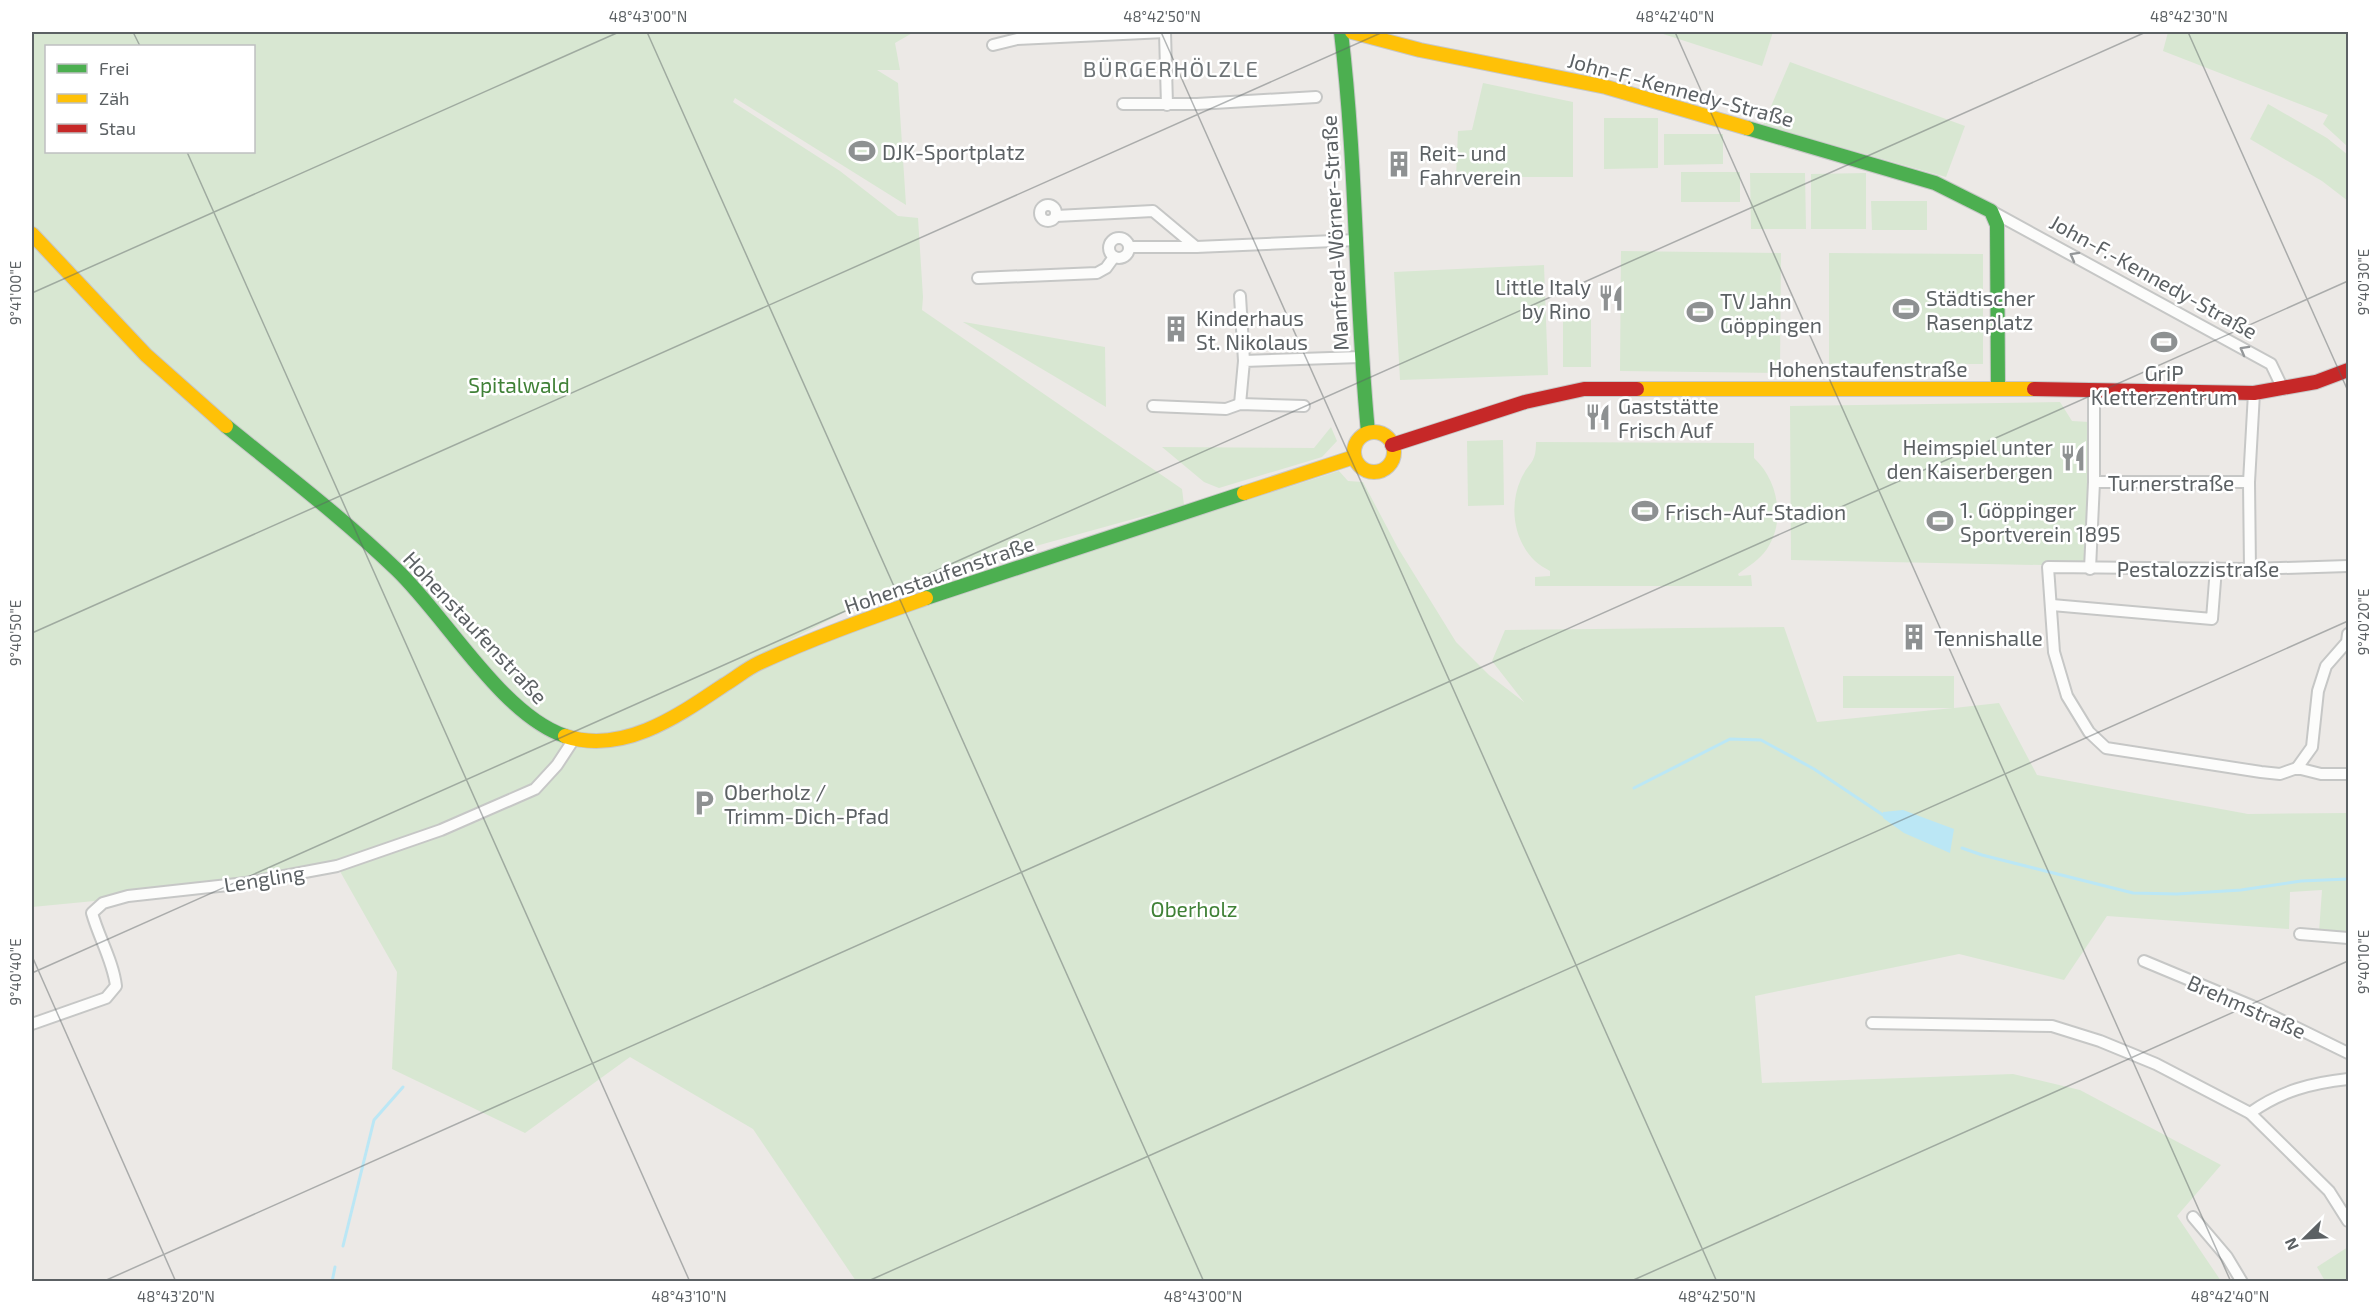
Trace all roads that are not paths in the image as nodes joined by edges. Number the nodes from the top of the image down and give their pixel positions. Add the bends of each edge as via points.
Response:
1 (1165, 32) edge
2 (1341, 32) edge
3 (1352, 32) edge
4 (993, 45) dead end
5 (1316, 97) dead end
6 (1123, 104) dead end
7 (1167, 105) junction
8 (1991, 211) junction
9 (1056, 216) dead end
10 (32, 234) edge
11 (1357, 240) junction
12 (1130, 247) junction
13 (1196, 247) junction
14 (1114, 257) junction
15 (978, 278) dead end
16 (1240, 296) dead end
17 (1361, 357) junction
18 (1244, 361) junction
19 (2349, 370) edge
20 (1998, 389) junction
21 (2094, 389) junction
22 (2283, 389) junction
23 (2254, 393) junction
24 (1240, 404) junction
25 (1153, 406) dead end
26 (1304, 406) dead end
27 (1368, 432) junction
28 (1392, 445) junction
29 (1354, 458) junction
30 (2094, 482) junction
31 (2249, 482) junction
32 (2349, 566) edge
33 (2090, 568) junction
34 (2216, 568) junction
35 (2250, 569) junction
36 (2052, 605) junction
37 (2349, 634) edge
38 (574, 739) junction
39 (2297, 768) junction
40 (2349, 774) edge
41 (2300, 934) dead end
42 (2349, 938) edge
43 (2144, 961) dead end
44 (1872, 1023) dead end
45 (32, 1024) edge
46 (2349, 1053) edge
47 (2349, 1079) edge
48 (2250, 1113) junction
49 (2193, 1217) dead end
50 (2349, 1221) edge
51 (2242, 1281) edge

1 - 4 street via 1017,39
1 - 7 street
2 - 11 main road, Manfred-Wörner-Straße
3 - 8 main road, John-F.-Kennedy-Straße via 1420,50 1614,89 1935,183
5 - 7 street
6 - 7 street
8 - 20 main road via 1997,225
22 -> 8 street, John-F.-Kennedy-Straße via 2271,364
9 - 13 street via 1153,211
10 - 38 main road, Hohenstaufenstraße via 119,330 188,394 381,555 427,600 530,719
11 - 13 street
11 - 17 main road, Manfred-Wörner-Straße
12 - 13 street
12 - 14 street via 1126,256
12 - 14 street via 1124,238 1114,239 1109,248
14 - 15 street via 1097,273
16 - 18 street
17 - 18 street
17 - 27 main road, Manfred-Wörner-Straße
18 - 24 street
19 - 22 main road, Hohenstaufenstraße
20 - 21 main road, Hohenstaufenstraße
20 - 28 main road, Hohenstaufenstraße via 1584,389 1525,402
21 - 23 main road, Hohenstaufenstraße
21 - 30 street, Turnerstraße
22 - 23 main road, Hohenstaufenstraße
23 - 31 street
24 - 25 street via 1226,409
24 - 26 street
27 - 28 main road via 1383,434
27 - 29 main road via 1358,440
28 - 29 main road via 1392,460 1380,471 1362,468
29 - 38 main road, Hohenstaufenstraße via 916,600 756,664 670,721 632,736 606,741
30 - 31 street, Turnerstraße
30 - 33 street, Turnerstraße
31 - 35 street
32 - 35 street, Pestalozzistraße
33 - 34 street, Pestalozzistraße
33 - 36 street, Pestalozzistraße via 2048,567
34 - 35 street, Pestalozzistraße
34 - 36 street via 2212,619
36 - 39 street via 2054,652 2067,696 2089,732 2106,748 2254,772 2280,774
37 - 39 street via 2347,642 2326,666 2318,691 2312,747
38 - 45 street, Lengling via 535,789 441,830 338,866 246,883 128,896 103,903 92,913 116,986 106,998
39 - 40 street via 2321,774
41 - 42 street
43 - 46 street, Brehmstraße via 2252,1006
44 - 48 street via 2052,1026 2156,1064
47 - 48 street via 2320,1082 2272,1098
48 - 50 street via 2329,1191
49 - 51 street

